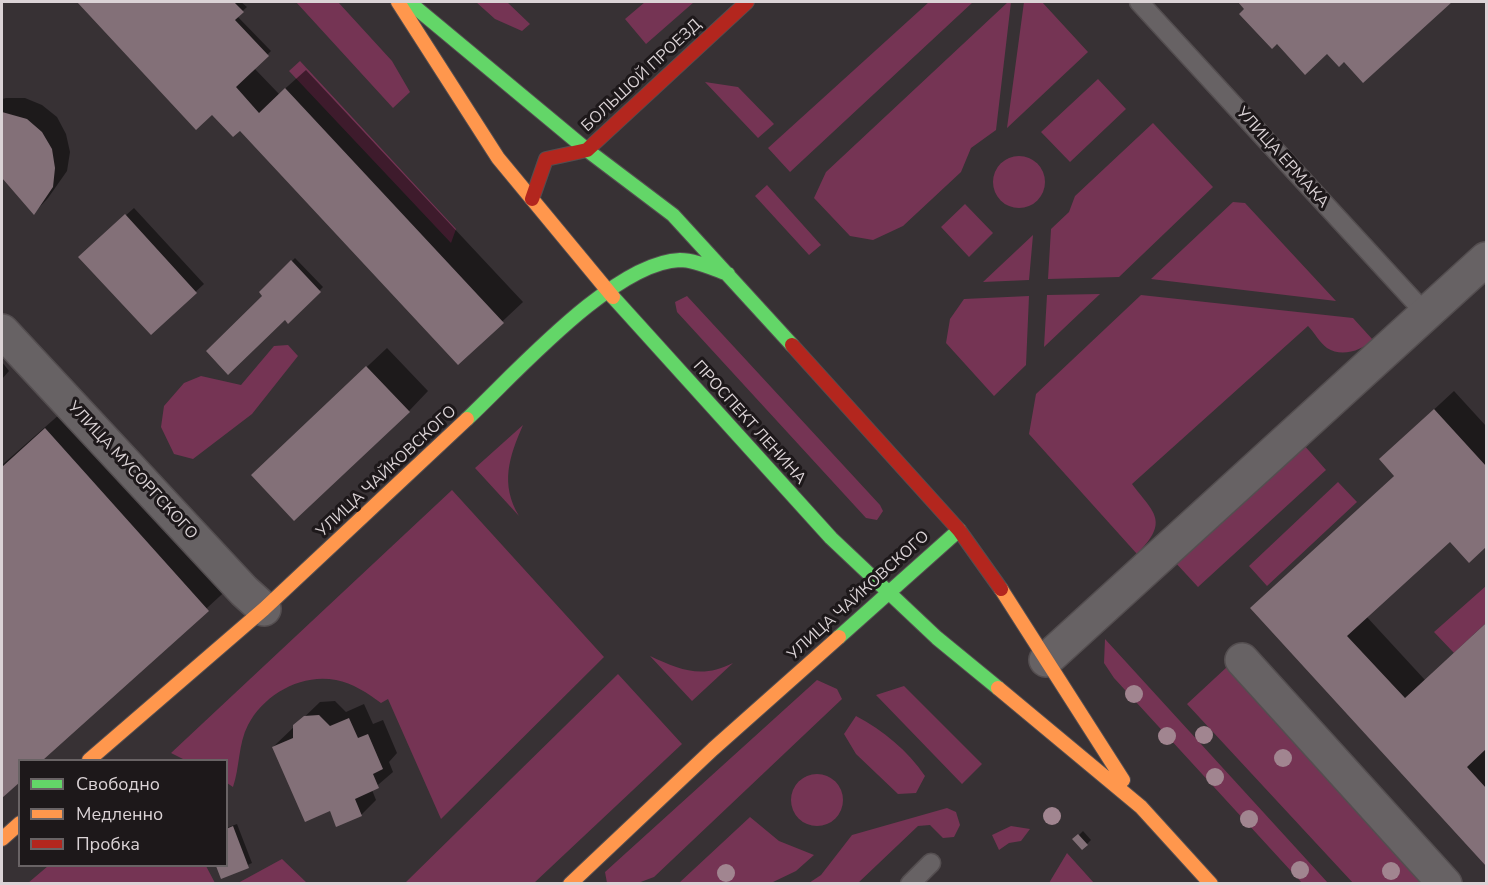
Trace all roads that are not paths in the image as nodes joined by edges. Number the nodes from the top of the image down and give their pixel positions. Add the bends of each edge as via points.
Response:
1 (398, 2) edge
2 (408, 2) edge
3 (747, 2) edge
4 (1139, 2) edge
5 (587, 150) junction
6 (532, 199) junction
7 (1486, 259) edge
8 (728, 274) junction
9 (608, 291) junction
10 (1426, 314) junction
11 (2, 332) edge
12 (958, 530) junction
13 (887, 593) junction
14 (264, 609) junction
15 (1046, 660) junction
16 (1242, 660) dead end
17 (90, 759) edge
18 (1141, 807) junction
19 (18, 825) edge
20 (2, 839) edge
21 (931, 863) dead end
22 (570, 884) edge
23 (910, 884) edge
24 (1211, 884) edge
25 (1445, 884) edge

1 - 6 main road, ПРОСПЕКТ ЛЕНИНА via 498,158
2 - 5 main road, ПРОСПЕКТ ЛЕНИНА
3 - 5 main road, БОЛЬШОЙ ПРОЕЗД
4 - 10 lane, УЛИЦА ЕРМАКА
5 - 6 main road via 546,159
5 - 8 main road, ПРОСПЕКТ ЛЕНИНА via 673,215
6 - 9 main road, ПРОСПЕКТ ЛЕНИНА
7 - 10 street
8 - 9 main road, УЛИЦА ЧАЙКОВСКОГО via 683,260 662,263
8 - 12 main road, ПРОСПЕКТ ЛЕНИНА
9 - 13 main road, ПРОСПЕКТ ЛЕНИНА via 831,538
9 - 14 main road, УЛИЦА ЧАЙКОВСКОГО via 586,307
10 - 15 street
11 - 14 street, УЛИЦА МУСОРГСКОГО
12 - 13 main road, УЛИЦА ЧАЙКОВСКОГО
12 - 15 main road, ПРОСПЕКТ ЛЕНИНА
13 - 18 main road, ПРОСПЕКТ ЛЕНИНА
13 - 22 main road, УЛИЦА ЧАЙКОВСКОГО
14 - 17 main road, УЛИЦА ЧАЙКОВСКОГО
15 - 18 main road, ПРОСПЕКТ ЛЕНИНА
16 - 25 street
18 - 24 main road, ПРОСПЕКТ ЛЕНИНА
19 - 20 main road
21 - 23 lane

